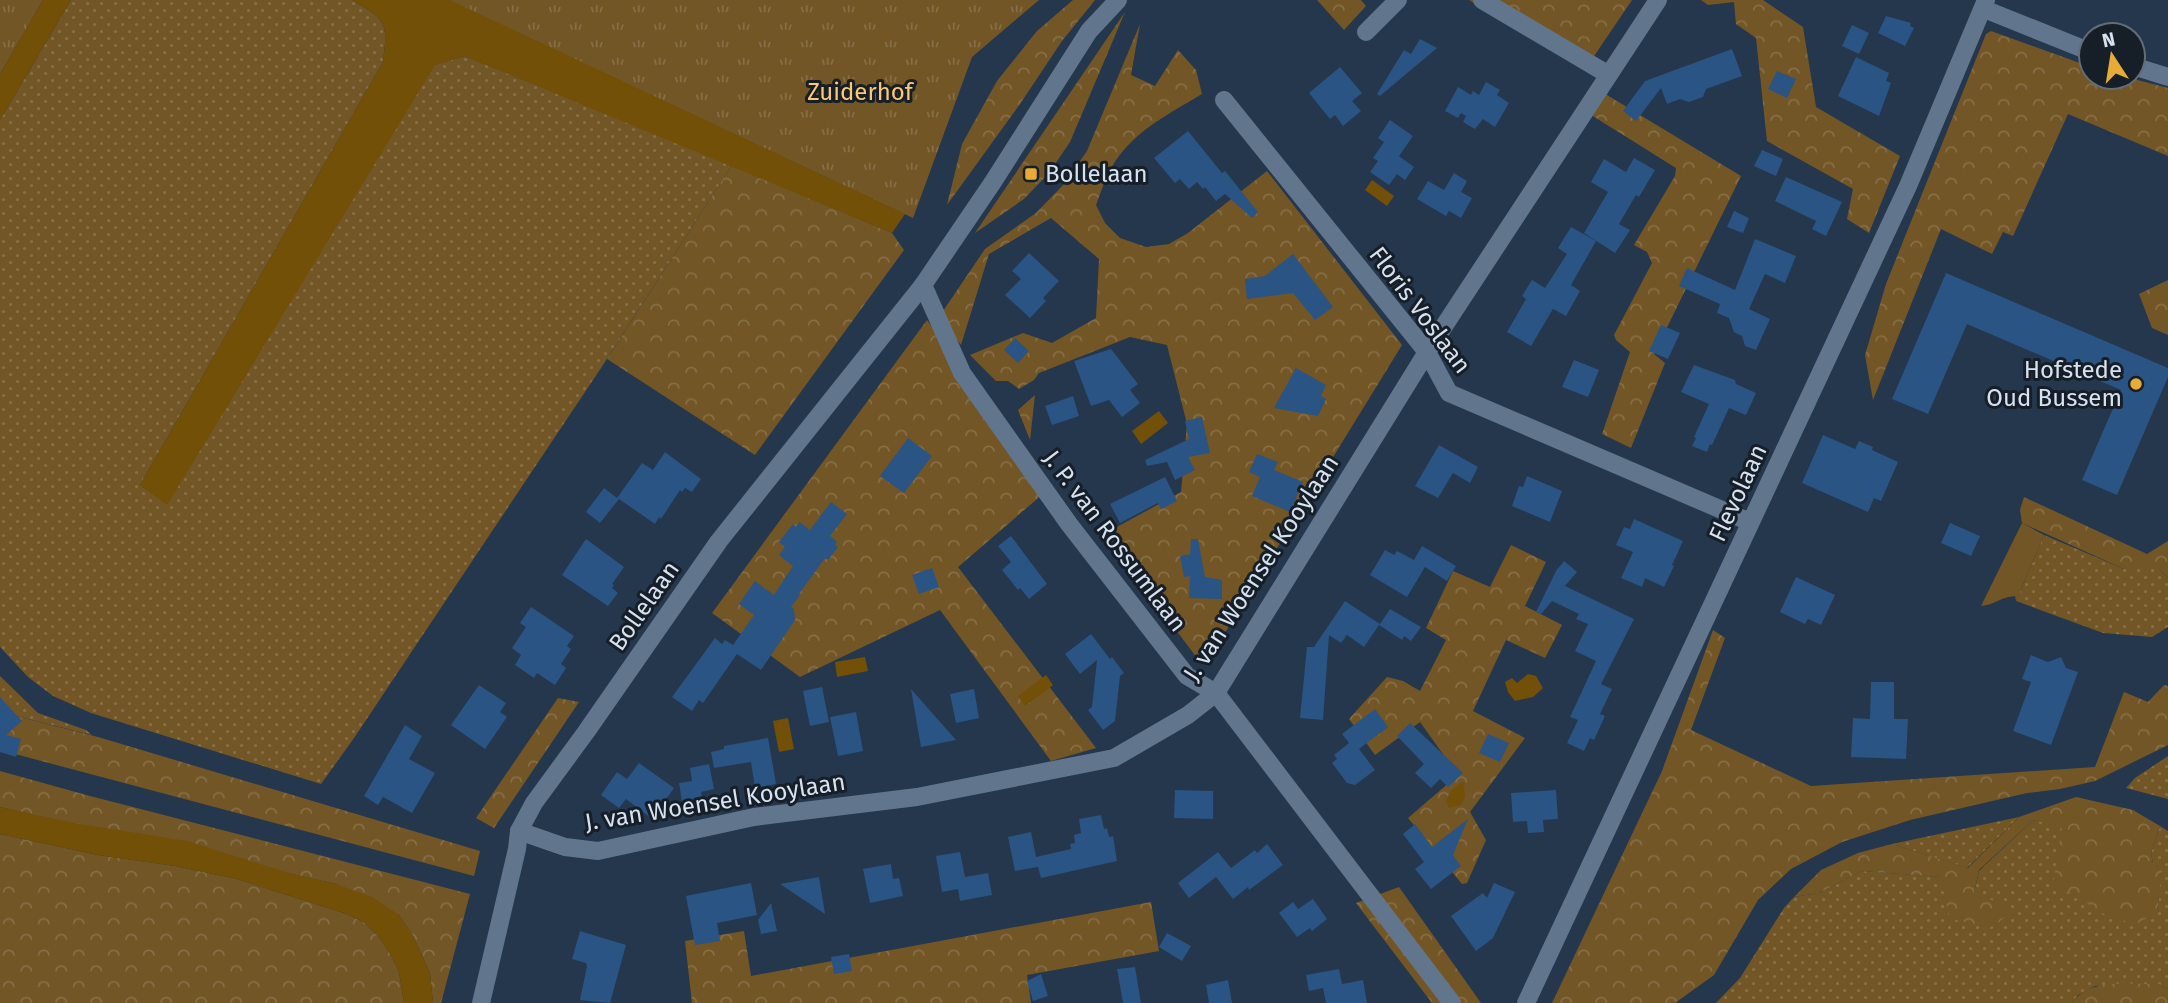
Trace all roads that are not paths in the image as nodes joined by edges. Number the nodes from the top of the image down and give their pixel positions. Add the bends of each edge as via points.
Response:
1 (1118, 0) edge
2 (1398, 0) edge
3 (1482, 0) edge
4 (1658, 0) edge
5 (1985, 4) edge
6 (1366, 32) dead end
7 (2077, 46) edge
8 (2147, 70) edge
9 (1609, 75) junction
10 (2168, 77) edge
11 (1224, 100) dead end
12 (923, 285) junction
13 (1427, 352) junction
14 (1750, 522) junction
15 (1216, 692) junction
16 (519, 831) junction
17 (481, 1003) edge
18 (1452, 1003) edge
19 (1526, 1003) edge

1 - 12 street, Bollelaan via 1090,31
2 - 6 street
3 - 9 street
4 - 9 street, J. van Woensel Kooylaan
5 - 7 street
5 - 14 street, Flevolaan via 1909,186
8 - 10 street
9 - 13 street, J. van Woensel Kooylaan
11 - 13 street, Floris Voslaan
12 - 15 street, J. P. van Rossumlaan via 962,373 1069,524 1187,676
12 - 16 street, Bollelaan via 719,541 534,803
13 - 14 street, Floris Voslaan via 1450,393
13 - 15 street, J. van Woensel Kooylaan
14 - 19 street, Flevolaan
15 - 16 street, J. van Woensel Kooylaan via 1188,715 1101,761 918,797 754,817 598,850 565,847
15 - 18 street, J. P. van Rossumlaan
16 - 17 street, Bollelaan

